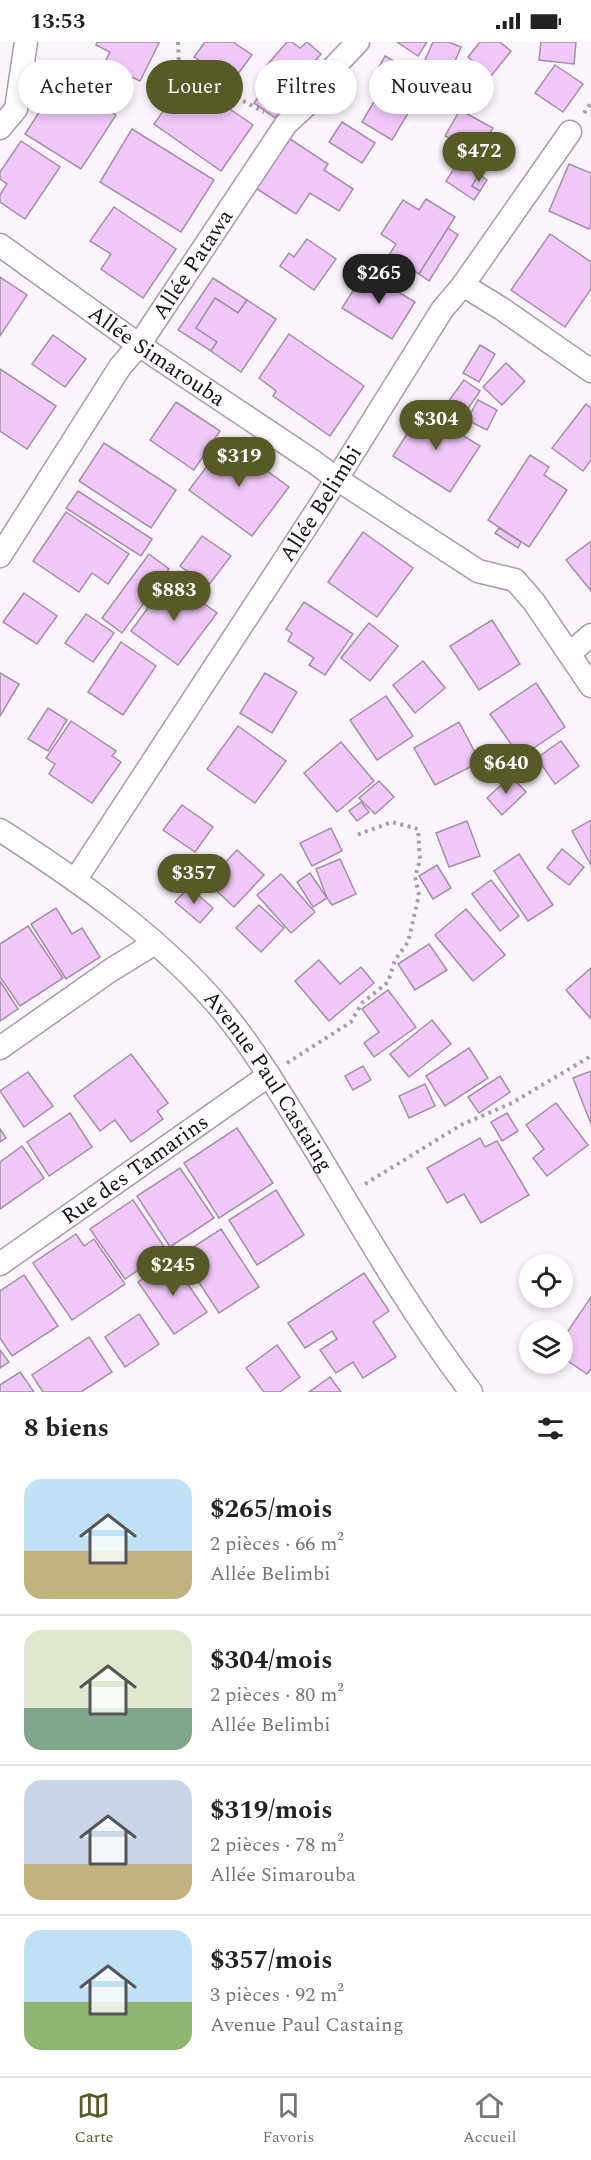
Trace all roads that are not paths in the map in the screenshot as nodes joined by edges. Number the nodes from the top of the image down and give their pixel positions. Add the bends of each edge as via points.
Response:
1 (26, 42) edge
2 (358, 42) edge
3 (0, 128) edge
4 (570, 132) dead end
5 (0, 245) edge
6 (463, 285) junction
7 (139, 345) junction
8 (591, 371) edge
9 (337, 479) junction
10 (0, 556) edge
11 (591, 635) edge
12 (570, 653) junction
13 (591, 686) edge
14 (0, 830) edge
15 (76, 879) junction
16 (154, 943) junction
17 (0, 1048) edge
18 (269, 1075) junction
19 (0, 1264) edge
20 (471, 1392) edge

1 - 3 street via 16,108
2 - 7 street, Allée Patawa via 334,67 310,102 286,124
4 - 6 street, Allée Belimbi
5 - 7 street, Allée Simarouba
6 - 8 street
6 - 9 street, Allée Belimbi via 442,310
7 - 9 street, Allée Simarouba
7 - 10 street, Allée Patawa via 120,367
9 - 12 street, Allée Simarouba via 478,571 514,580
9 - 15 street, Allée Belimbi
11 - 12 street
12 - 13 street, Allée Simarouba
14 - 15 street, Avenue Paul Castaing
15 - 16 street, Avenue Paul Castaing
16 - 17 street
16 - 18 street, Avenue Paul Castaing via 202,987
18 - 19 street, Rue des Tamarins
18 - 20 street, Avenue Paul Castaing via 416,1317

